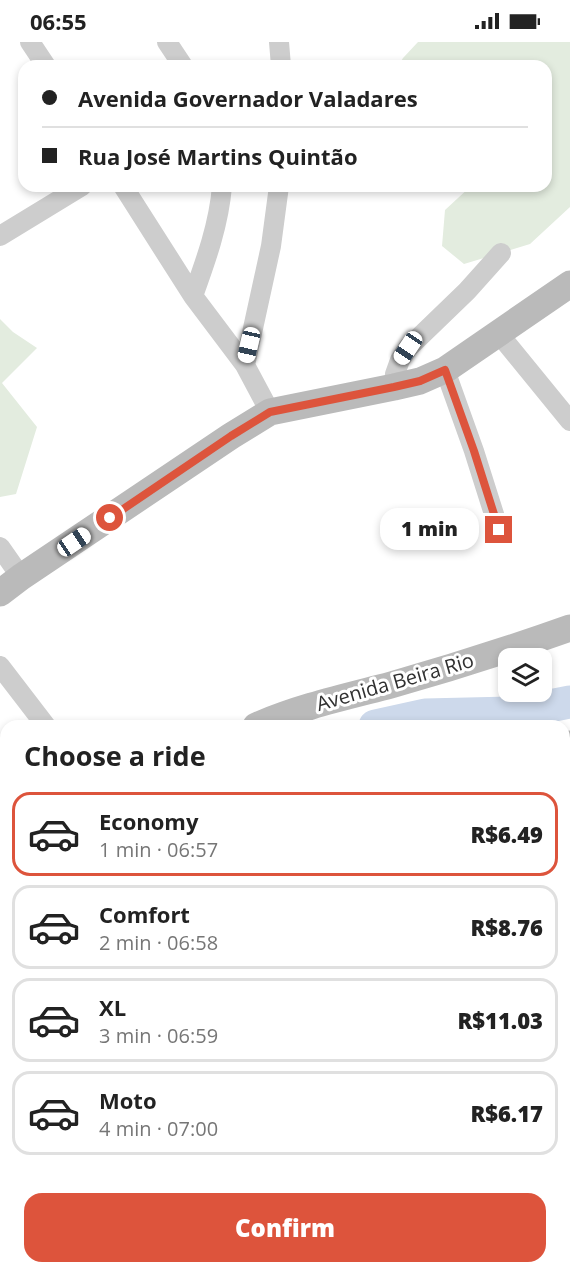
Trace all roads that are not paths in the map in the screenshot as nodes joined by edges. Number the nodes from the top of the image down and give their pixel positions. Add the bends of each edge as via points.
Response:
1 (30, 42) edge
2 (167, 42) edge
3 (279, 42) edge
4 (42, 60) edge
5 (179, 60) edge
6 (280, 60) edge
7 (72, 192) edge
8 (127, 192) edge
9 (221, 192) edge
10 (278, 192) edge
11 (0, 236) edge
12 (501, 253) dead end
13 (570, 284) edge
14 (193, 296) junction
15 (499, 333) junction
16 (245, 365) junction
17 (445, 370) junction
18 (394, 387) junction
19 (270, 412) junction
20 (570, 421) edge
21 (499, 530) dead end
22 (0, 547) edge
23 (10, 585) edge
24 (570, 628) edge
25 (0, 666) edge
26 (40, 720) edge
27 (270, 720) edge

1 - 4 street
2 - 5 street
3 - 6 street
7 - 11 street
8 - 14 street
9 - 14 street via 215,227
10 - 16 street via 271,246
12 - 18 street via 408,348 400,360
13 - 15 street
14 - 16 street
15 - 17 street
15 - 20 street
16 - 19 street
17 - 18 street
17 - 21 street
18 - 19 street
19 - 23 street
22 - 23 street
24 - 27 street, Avenida Beira Rio
25 - 26 street

